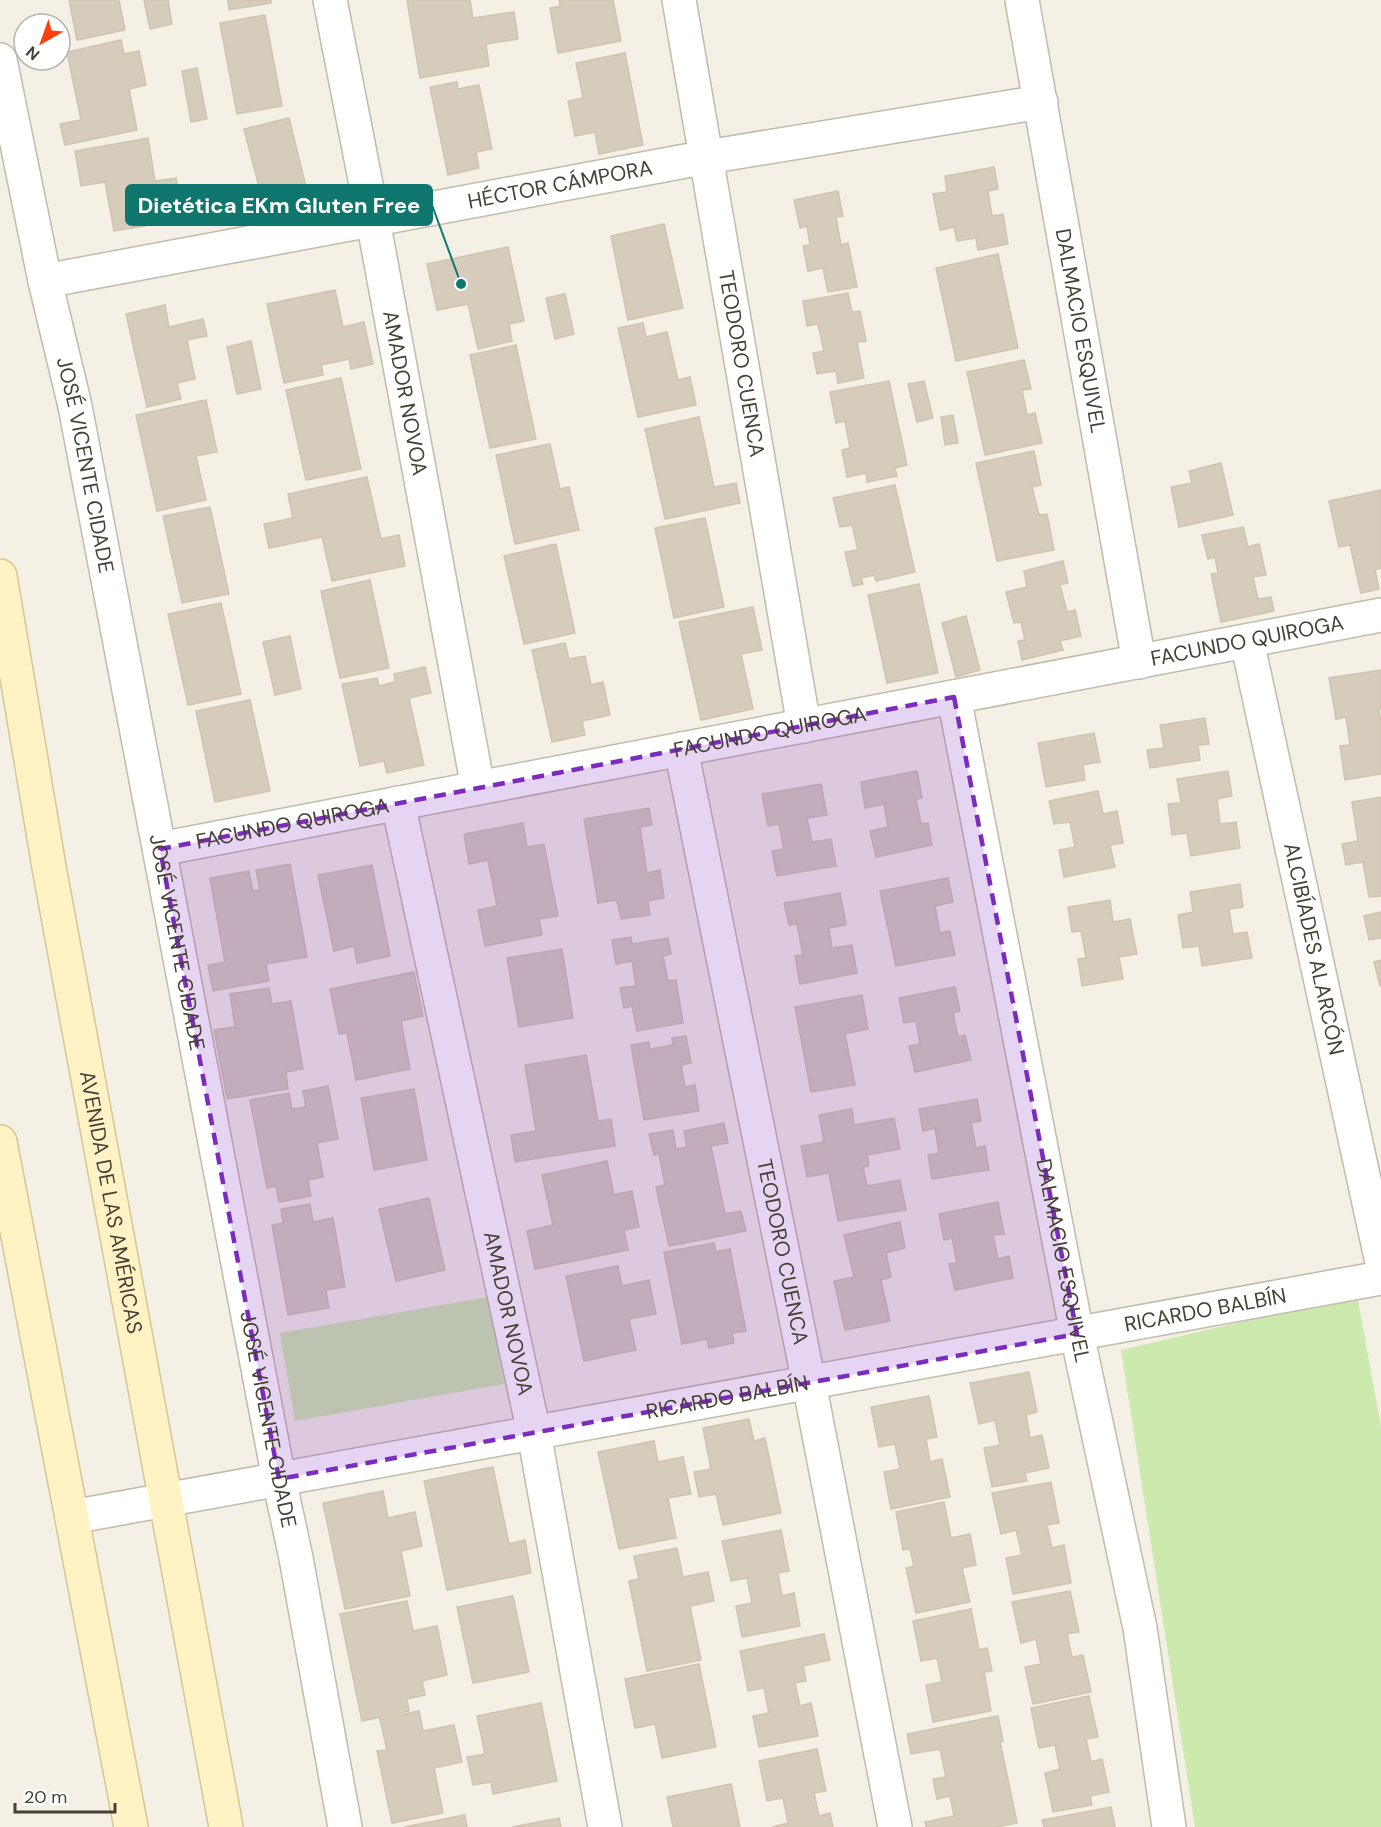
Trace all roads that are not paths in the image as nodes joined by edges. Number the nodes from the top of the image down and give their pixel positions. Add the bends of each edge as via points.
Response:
1 (330, 0) edge
2 (680, 0) edge
3 (1022, 0) edge
4 (0, 60) edge
5 (1041, 102) junction
6 (707, 157) junction
7 (373, 220) junction
8 (45, 281) junction
9 (0, 576) edge
10 (1381, 615) edge
11 (1247, 641) junction
12 (1139, 662) junction
13 (954, 697) junction
14 (804, 726) junction
15 (681, 749) junction
16 (478, 788) junction
17 (398, 803) junction
18 (160, 849) junction
19 (0, 1142) edge
20 (1381, 1258) edge
21 (1381, 1278) edge
22 (1077, 1334) junction
23 (809, 1383) junction
24 (534, 1433) junction
25 (279, 1479) junction
26 (166, 1500) junction
27 (72, 1517) junction
28 (131, 1827) edge
29 (226, 1827) edge
30 (345, 1827) edge
31 (605, 1827) edge
32 (895, 1827) edge
33 (1168, 1827) edge

1 - 7 street, AMADOR NOVOA
2 - 6 street, TEODORO CUENCA
3 - 5 street, DALMACIO ESQUIVEL
4 - 8 street, JOSÉ VICENTE CIDADE
5 - 6 street, HÉCTOR CÁMPORA
5 - 12 street, DALMACIO ESQUIVEL
6 - 7 street, HÉCTOR CÁMPORA
6 - 14 street, TEODORO CUENCA
7 - 8 street, HÉCTOR CÁMPORA
7 - 16 street, AMADOR NOVOA
8 - 18 street, JOSÉ VICENTE CIDADE via 75,406
9 - 26 main road, AVENIDA DE LAS AMÉRICAS via 51,879
10 - 11 street, FACUNDO QUIROGA
11 - 12 street, FACUNDO QUIROGA
11 - 20 street, ALCIBÍADES ALARCÓN
12 - 13 street, FACUNDO QUIROGA
13 - 14 street, FACUNDO QUIROGA
13 - 22 street, DALMACIO ESQUIVEL
14 - 15 street, FACUNDO QUIROGA
15 - 16 street, FACUNDO QUIROGA
15 - 23 street, TEODORO CUENCA
16 - 17 street, FACUNDO QUIROGA
17 - 18 street, FACUNDO QUIROGA
17 - 24 street, AMADOR NOVOA
18 - 25 street, JOSÉ VICENTE CIDADE
19 - 27 main road
21 - 22 street, RICARDO BALBÍN
22 - 23 street, RICARDO BALBÍN
22 - 33 street, DALMACIO ESQUIVEL via 1140,1628
23 - 24 street, RICARDO BALBÍN
23 - 32 street, TEODORO CUENCA
24 - 25 street, RICARDO BALBÍN
24 - 31 street, AMADOR NOVOA
25 - 26 street, RICARDO BALBÍN
25 - 30 street, JOSÉ VICENTE CIDADE
26 - 27 street, RICARDO BALBÍN
26 - 29 main road, AVENIDA DE LAS AMÉRICAS
27 - 28 main road

